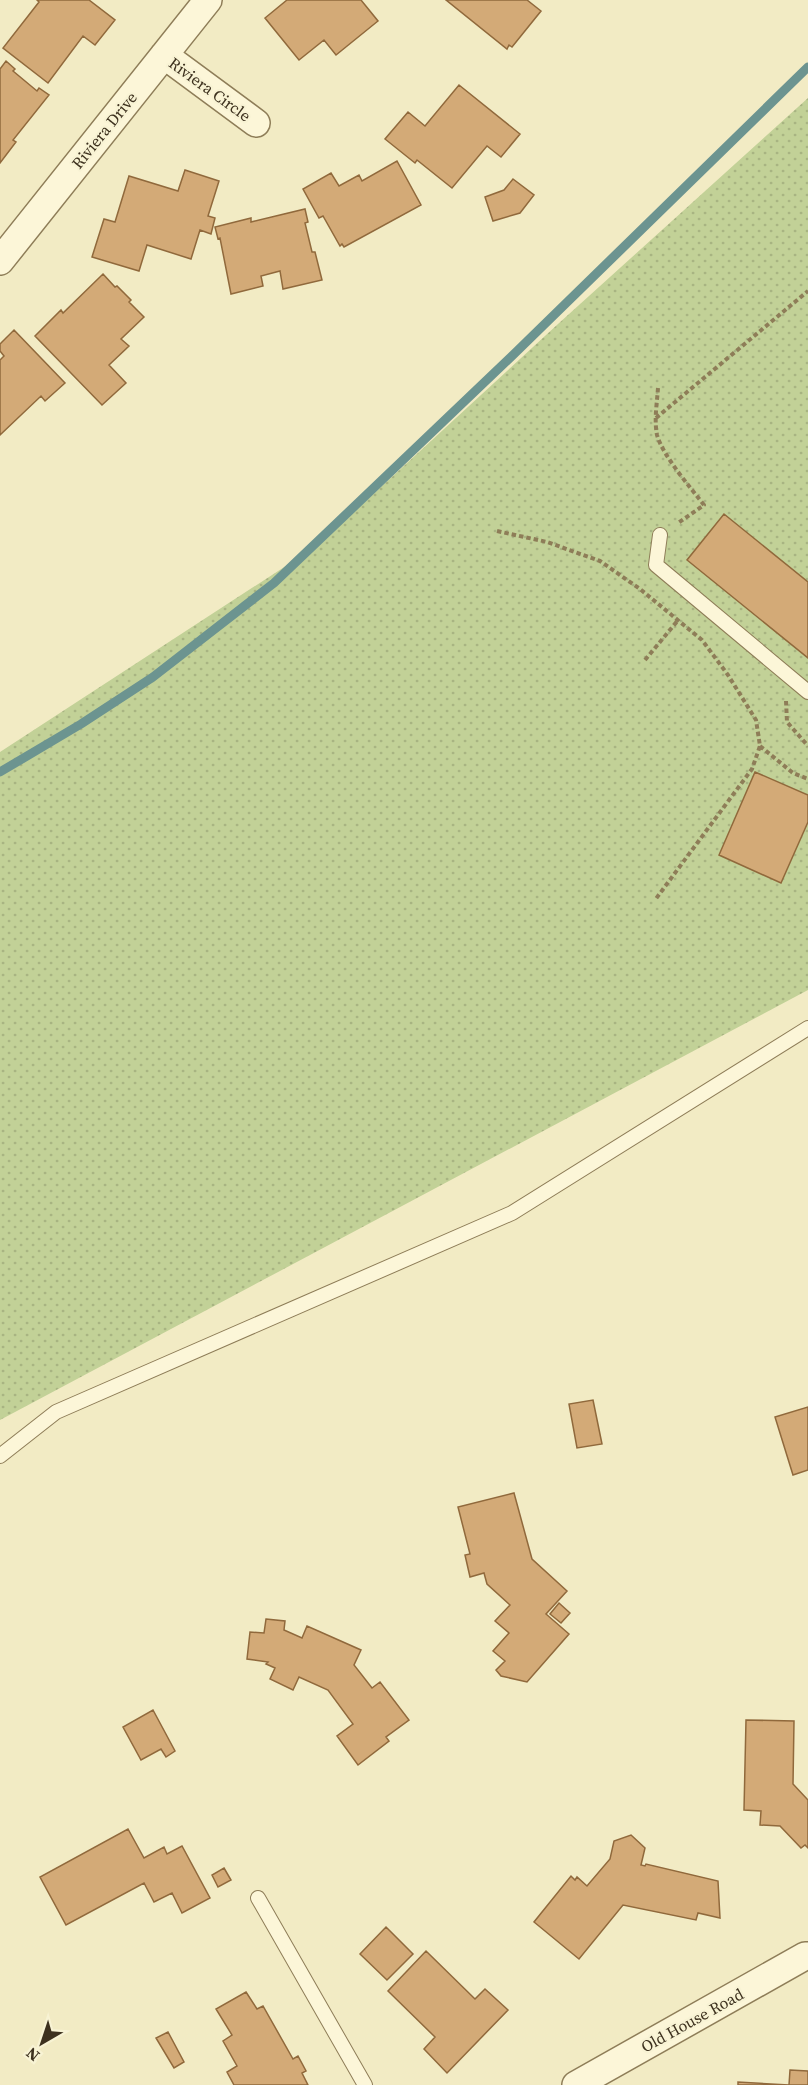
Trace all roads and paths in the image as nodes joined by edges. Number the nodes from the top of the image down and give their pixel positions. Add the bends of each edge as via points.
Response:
1 (208, 0) edge
2 (164, 55) junction
3 (256, 123) dead end
4 (0, 261) edge
5 (808, 291) edge
6 (658, 388) dead end
7 (656, 417) junction
8 (497, 531) dead end
9 (660, 535) joint
10 (679, 619) junction
11 (645, 660) dead end
12 (794, 680) junction
13 (808, 692) edge
14 (760, 746) junction
15 (808, 746) edge
16 (808, 778) edge
17 (655, 900) dead end
18 (808, 1028) edge
19 (0, 1456) edge
20 (258, 1898) dead end
21 (808, 1956) edge
22 (365, 2085) edge
23 (576, 2085) edge

1 - 2 street, Riviera Drive
2 - 3 street, Riviera Circle
2 - 4 street, Riviera Drive
5 - 7 path
6 - 7 path
7 - 9 path via 657,436 704,505
8 - 10 path via 547,542 600,561
9 - 12 lane via 656,565
10 - 11 path
10 - 14 path via 702,640 728,675 756,720
12 - 13 lane
12 - 15 path via 786,699 787,722
14 - 16 path via 793,773
14 - 17 path via 752,769
18 - 19 lane via 512,1213 56,1412
20 - 22 lane
21 - 23 street, Old House Road

